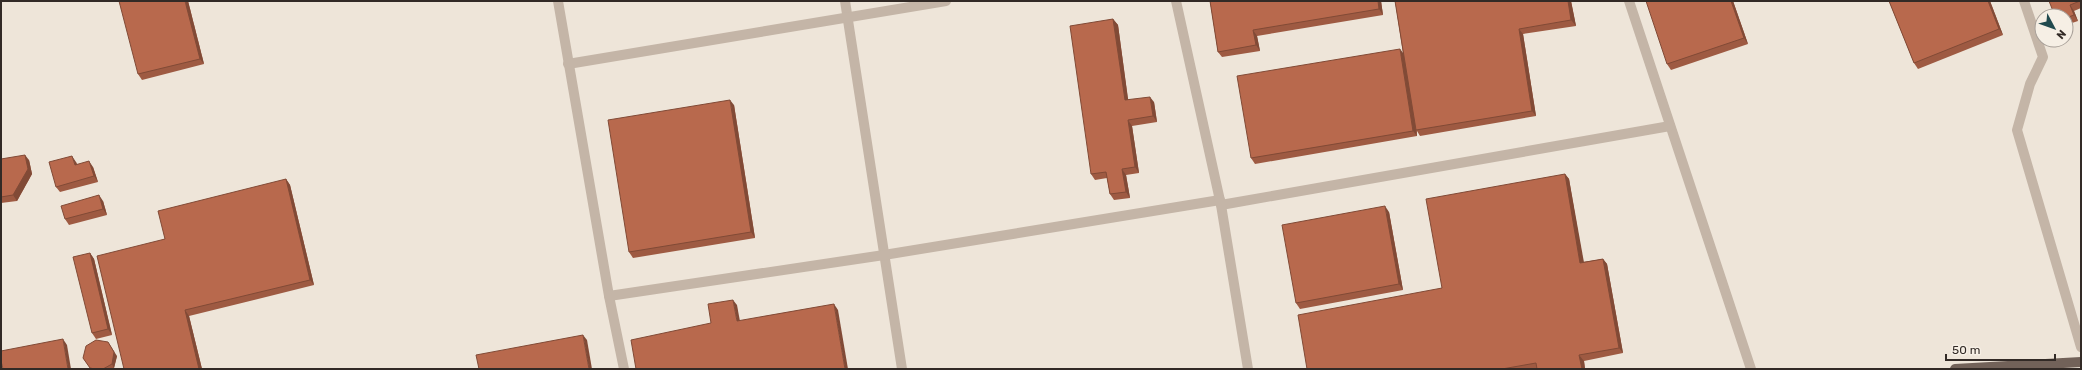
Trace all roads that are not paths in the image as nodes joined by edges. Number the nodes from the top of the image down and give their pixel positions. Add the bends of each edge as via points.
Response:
1 (558, 1) edge
2 (845, 1) edge
3 (946, 1) edge
4 (1176, 1) edge
5 (1629, 1) edge
6 (2024, 1) edge
7 (847, 17) junction
8 (568, 64) junction
9 (1670, 126) junction
10 (1220, 202) junction
11 (884, 255) junction
12 (609, 296) junction
13 (2081, 347) edge
14 (2081, 362) edge
15 (624, 369) edge
16 (902, 369) edge
17 (1248, 369) edge
18 (1751, 369) edge
19 (1956, 369) edge

1 - 8 street
2 - 7 street
3 - 7 street
4 - 10 street
5 - 9 street
6 - 13 street via 2043,57 2030,84 2017,130
7 - 8 street
7 - 11 street
8 - 12 street
9 - 10 street
9 - 18 street
10 - 11 street
10 - 17 street
11 - 12 street
11 - 16 street
12 - 15 street
14 - 19 main road

